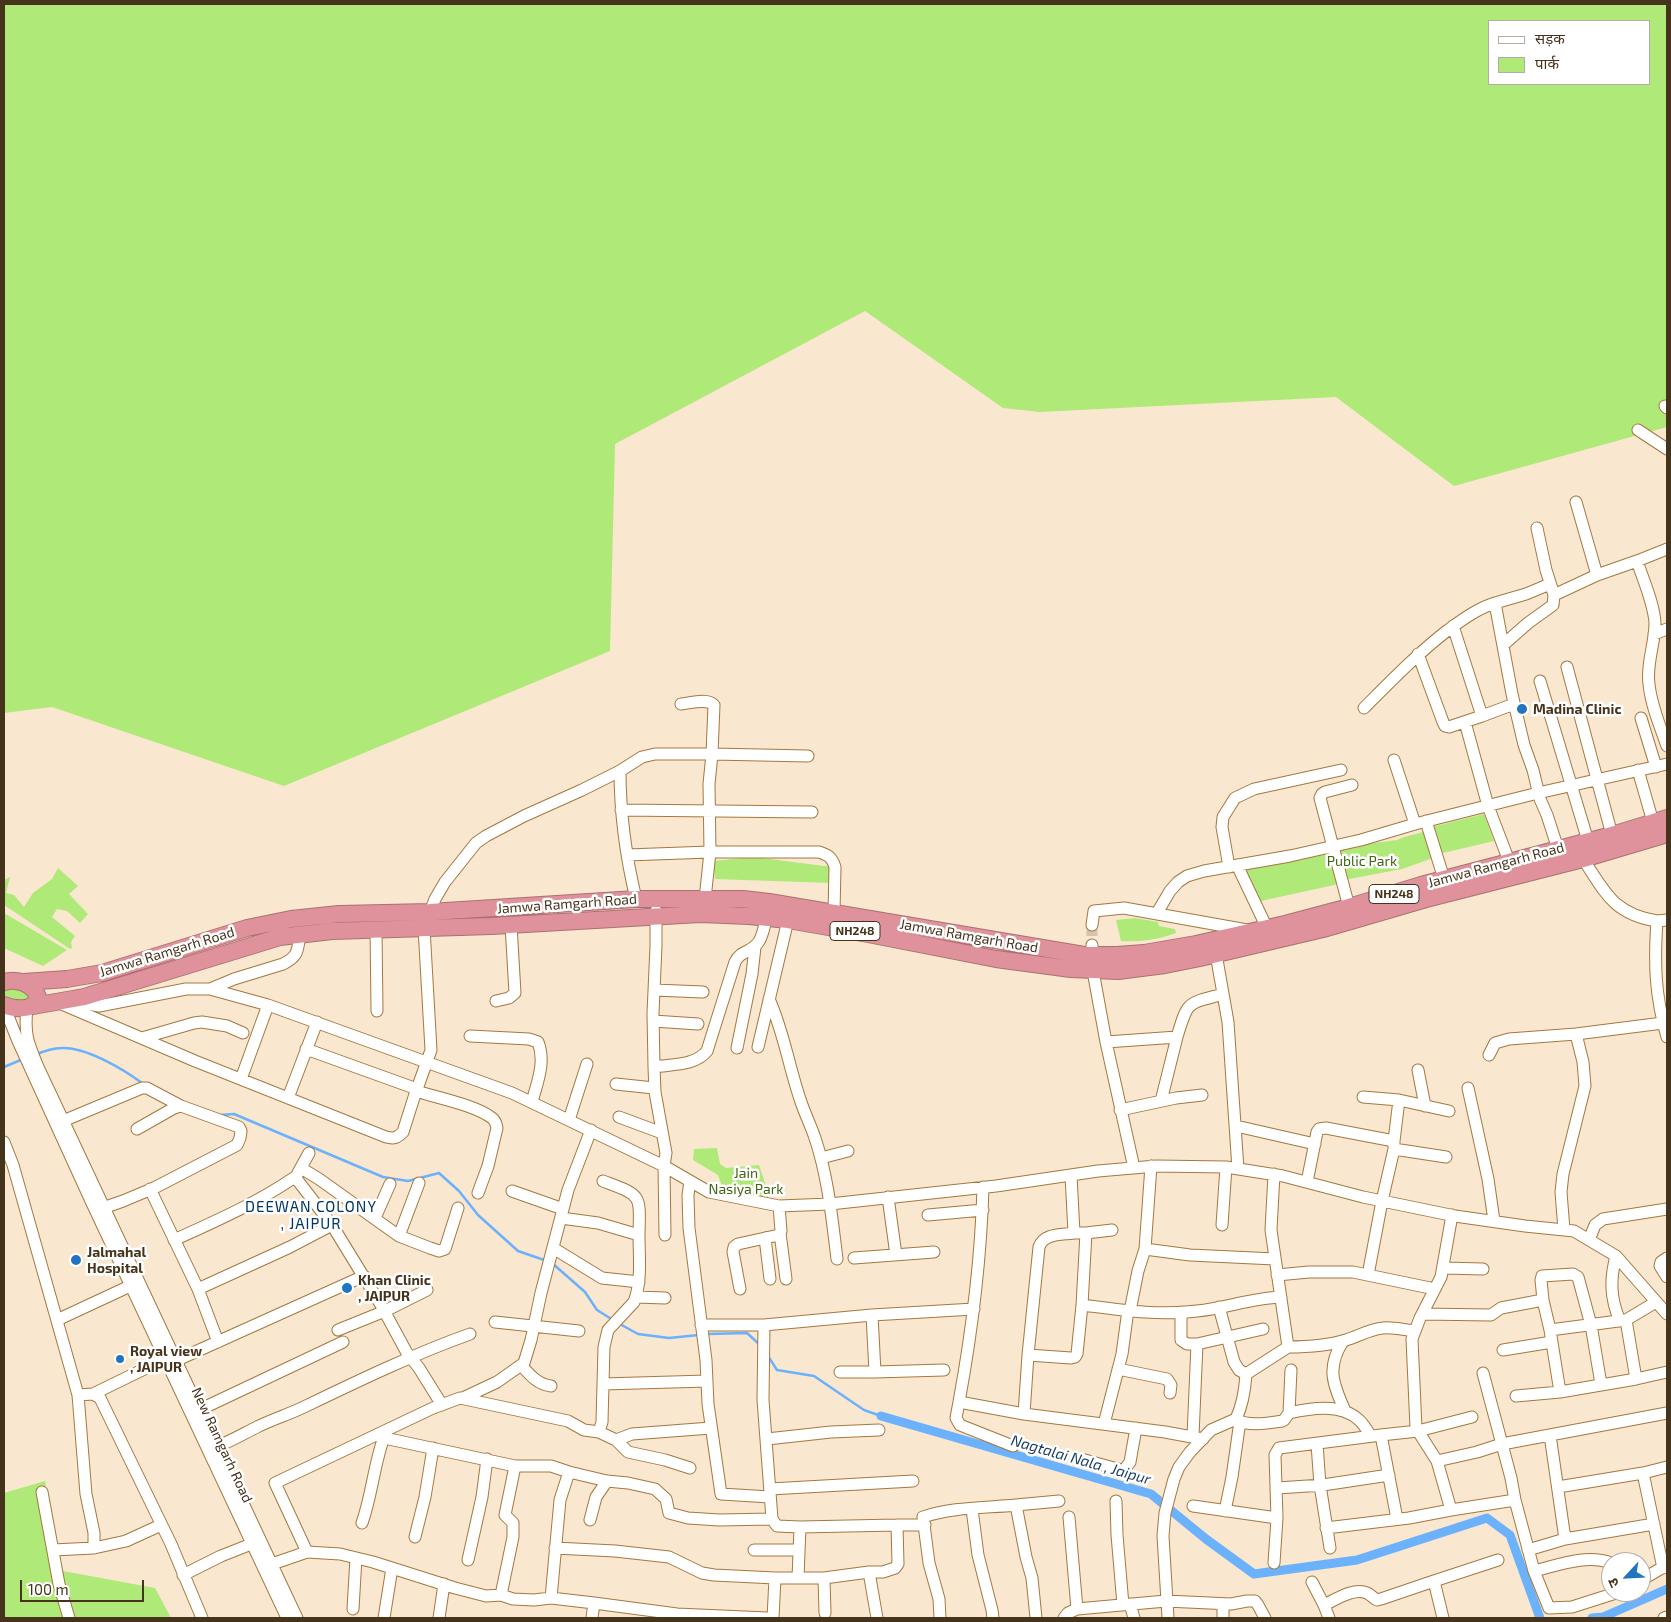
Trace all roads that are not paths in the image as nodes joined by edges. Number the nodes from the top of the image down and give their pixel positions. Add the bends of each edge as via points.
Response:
1 (1638, 430) dead end
2 (1667, 449) edge
3 (1576, 502) dead end
4 (1537, 528) dead end
5 (1667, 549) edge
6 (1637, 561) junction
7 (1597, 575) junction
8 (1552, 590) junction
9 (1494, 603) junction
10 (1453, 626) junction
11 (1667, 629) edge
12 (1654, 634) junction
13 (1503, 644) junction
14 (1418, 654) junction
15 (1567, 667) dead end
16 (1540, 681) dead end
17 (681, 704) dead end
18 (1514, 704) junction
19 (1364, 708) dead end
20 (1482, 716) junction
21 (1641, 718) dead end
22 (1465, 722) junction
23 (1667, 746) edge
24 (712, 754) junction
25 (808, 756) dead end
26 (1394, 760) dead end
27 (1662, 766) edge
28 (1341, 770) dead end
29 (1638, 770) junction
30 (620, 771) junction
31 (1596, 780) junction
32 (1352, 785) dead end
33 (1571, 786) junction
34 (1538, 793) junction
35 (1488, 806) junction
36 (621, 810) junction
37 (709, 811) junction
38 (812, 812) dead end
39 (1660, 820) edge
40 (1421, 823) junction
41 (1667, 834) edge
42 (1612, 835) junction
43 (1588, 841) junction
44 (1333, 846) junction
45 (1558, 849) junction
46 (710, 852) junction
47 (627, 855) junction
48 (1583, 858) junction
49 (1509, 861) junction
50 (1233, 866) junction
51 (1444, 879) junction
52 (636, 899) junction
53 (705, 899) junction
54 (656, 907) junction
55 (1349, 908) junction
56 (430, 912) junction
57 (834, 913) junction
58 (1157, 913) junction
59 (767, 917) junction
60 (788, 920) junction
61 (1662, 921) edge
62 (510, 925) junction
63 (1092, 926) tunnel mouth
64 (424, 928) junction
65 (376, 929) junction
66 (1261, 930) junction
67 (300, 935) junction
68 (755, 947) junction
69 (1216, 954) junction
70 (1092, 957) junction
71 (10, 981) edge
72 (210, 989) junction
73 (654, 990) junction
74 (704, 992) dead end
75 (1223, 994) junction
76 (75, 998) junction
77 (769, 999) junction
78 (496, 1000) dead end
79 (56, 1002) junction
80 (268, 1005) junction
81 (4, 1006) edge
82 (30, 1007) junction
83 (378, 1011) dead end
84 (1664, 1018) edge
85 (317, 1022) junction
86 (653, 1022) junction
87 (698, 1024) dead end
88 (243, 1032) dead end
89 (1576, 1034) junction
90 (470, 1036) dead end
91 (1177, 1037) junction
92 (1667, 1037) edge
93 (142, 1038) junction
94 (22, 1040) junction
95 (1106, 1042) junction
96 (758, 1047) dead end
97 (737, 1048) dead end
98 (306, 1049) junction
99 (1489, 1055) dead end
100 (426, 1063) junction
101 (587, 1064) dead end
102 (34, 1067) junction
103 (654, 1067) junction
104 (1418, 1070) dead end
105 (240, 1079) junction
106 (616, 1084) dead end
107 (654, 1088) junction
108 (1468, 1088) dead end
109 (417, 1090) junction
110 (1202, 1095) dead end
111 (1363, 1097) dead end
112 (288, 1098) junction
113 (1161, 1100) junction
114 (1399, 1100) junction
115 (532, 1102) junction
116 (181, 1106) junction
117 (1425, 1106) junction
118 (1120, 1110) junction
119 (1449, 1111) dead end
120 (619, 1117) dead end
121 (569, 1120) junction
122 (63, 1121) junction
123 (1236, 1126) junction
124 (137, 1129) dead end
125 (592, 1130) junction
126 (662, 1133) junction
127 (4, 1142) edge
128 (1315, 1144) junction
129 (1394, 1145) junction
130 (848, 1151) dead end
131 (309, 1153) dead end
132 (1446, 1157) dead end
133 (821, 1158) junction
134 (664, 1166) junction
135 (1151, 1166) junction
136 (1226, 1167) junction
137 (1134, 1168) junction
138 (1238, 1169) junction
139 (298, 1172) junction
140 (1274, 1174) junction
141 (1071, 1175) junction
142 (603, 1181) dead end
143 (690, 1181) junction
144 (1307, 1182) junction
145 (419, 1183) dead end
146 (390, 1184) dead end
147 (984, 1188) junction
148 (150, 1189) junction
149 (512, 1191) dead end
150 (478, 1193) dead end
151 (888, 1197) junction
152 (1382, 1201) junction
153 (830, 1204) junction
154 (779, 1206) junction
155 (104, 1208) junction
156 (458, 1208) dead end
157 (1667, 1209) edge
158 (983, 1210) junction
159 (562, 1214) junction
160 (928, 1215) dead end
161 (1452, 1215) junction
162 (375, 1218) junction
163 (1494, 1222) junction
164 (332, 1225) junction
165 (1222, 1225) dead end
166 (1112, 1230) dead end
167 (1564, 1230) junction
168 (780, 1233) junction
169 (1074, 1233) junction
170 (1086, 1233) junction
171 (639, 1235) junction
172 (665, 1235) dead end
173 (400, 1236) junction
174 (765, 1238) junction
175 (174, 1240) junction
176 (1589, 1240) junction
177 (1144, 1249) junction
178 (552, 1250) junction
179 (934, 1252) dead end
180 (896, 1256) junction
181 (1616, 1256) junction
182 (854, 1258) dead end
183 (1667, 1258) edge
184 (838, 1259) dead end
185 (1275, 1259) junction
186 (1443, 1268) junction
187 (1483, 1269) dead end
188 (1277, 1275) junction
189 (1368, 1275) junction
190 (364, 1276) junction
191 (1667, 1277) edge
192 (770, 1279) dead end
193 (786, 1279) dead end
194 (639, 1282) junction
195 (130, 1286) junction
196 (198, 1289) junction
197 (740, 1289) dead end
198 (1435, 1289) junction
199 (427, 1290) dead end
200 (1281, 1297) junction
201 (636, 1298) junction
202 (665, 1298) dead end
203 (1543, 1300) junction
204 (1656, 1302) junction
205 (1082, 1305) junction
206 (1219, 1307) junction
207 (974, 1309) junction
208 (385, 1311) junction
209 (1129, 1311) junction
210 (1180, 1312) junction
211 (1422, 1314) junction
212 (1667, 1314) edge
213 (872, 1315) junction
214 (57, 1320) junction
215 (1623, 1320) junction
216 (495, 1322) dead end
217 (764, 1325) junction
218 (1591, 1325) junction
219 (534, 1327) junction
220 (1263, 1329) dead end
221 (338, 1330) dead end
222 (579, 1330) dead end
223 (702, 1330) junction
224 (1415, 1331) junction
225 (470, 1334) dead end
226 (1551, 1336) junction
227 (1228, 1337) junction
228 (1343, 1341) junction
229 (218, 1342) junction
230 (343, 1342) dead end
231 (1197, 1344) junction
232 (1288, 1347) junction
233 (1503, 1350) dead end
234 (1028, 1355) junction
235 (171, 1358) junction
236 (412, 1358) junction
237 (521, 1365) junction
238 (1118, 1369) junction
239 (944, 1370) dead end
240 (1291, 1370) dead end
241 (840, 1372) dead end
242 (875, 1372) junction
243 (1667, 1372) edge
244 (1484, 1373) dead end
245 (1246, 1374) junction
246 (1636, 1379) junction
247 (707, 1381) junction
248 (603, 1384) junction
249 (1601, 1384) junction
250 (551, 1386) dead end
251 (1170, 1392) dead end
252 (1560, 1392) junction
253 (93, 1394) junction
254 (78, 1395) junction
255 (1516, 1396) dead end
256 (463, 1398) junction
257 (959, 1402) junction
258 (442, 1405) junction
259 (199, 1410) junction
260 (1345, 1411) junction
261 (1289, 1413) junction
262 (1667, 1413) edge
263 (1024, 1414) junction
264 (1472, 1417) dead end
265 (1238, 1420) junction
266 (1104, 1424) junction
267 (711, 1428) junction
268 (1136, 1428) junction
269 (879, 1430) dead end
270 (1418, 1431) junction
271 (599, 1432) junction
272 (1376, 1435) junction
273 (1550, 1435) junction
274 (382, 1436) junction
275 (1198, 1437) junction
276 (767, 1439) junction
277 (616, 1440) junction
278 (1317, 1444) junction
279 (1502, 1444) junction
280 (1013, 1446) dead end
281 (216, 1447) junction
282 (433, 1448) junction
283 (487, 1460) junction
284 (1085, 1460) dead end
285 (1438, 1461) junction
286 (515, 1466) junction
287 (1667, 1467) edge
288 (690, 1468) dead end
289 (570, 1472) junction
290 (1643, 1473) junction
291 (1389, 1475) junction
292 (607, 1480) junction
293 (913, 1481) dead end
294 (1320, 1485) junction
295 (1558, 1487) junction
296 (1277, 1488) junction
297 (42, 1492) dead end
298 (770, 1493) junction
299 (1515, 1500) junction
300 (1059, 1501) dead end
301 (1116, 1501) dead end
302 (1016, 1505) junction
303 (1193, 1506) dead end
304 (972, 1509) junction
305 (1451, 1510) junction
306 (1225, 1511) junction
307 (1069, 1516) dead end
308 (772, 1518) junction
309 (1277, 1518) junction
310 (1397, 1519) junction
311 (590, 1520) dead end
312 (362, 1523) dead end
313 (1654, 1524) junction
314 (162, 1525) junction
315 (898, 1525) junction
316 (924, 1525) junction
317 (800, 1527) junction
318 (1326, 1528) junction
319 (415, 1537) dead end
320 (1565, 1539) junction
321 (256, 1542) junction
322 (94, 1548) junction
323 (555, 1548) junction
324 (1330, 1548) dead end
325 (53, 1550) junction
326 (754, 1550) dead end
327 (799, 1550) junction
328 (1528, 1550) junction
329 (307, 1552) junction
330 (356, 1558) junction
331 (468, 1560) dead end
332 (1498, 1560) dead end
333 (1601, 1560) edge
334 (1274, 1563) dead end
335 (272, 1564) junction
336 (1665, 1566) edge
337 (392, 1568) junction
338 (1534, 1571) junction
339 (869, 1572) junction
340 (1651, 1574) edge
341 (184, 1575) junction
342 (775, 1578) junction
343 (798, 1578) junction
344 (824, 1578) junction
345 (1434, 1581) junction
346 (1312, 1582) dead end
347 (444, 1584) junction
348 (501, 1595) junction
349 (551, 1598) junction
350 (1601, 1598) edge
351 (1166, 1601) junction
352 (594, 1603) junction
353 (1223, 1604) junction
354 (1126, 1605) junction
355 (1324, 1605) junction
356 (353, 1609) dead end
357 (1077, 1609) junction
358 (825, 1613) dead end
359 (1549, 1614) edge
360 (1667, 1617) edge
361 (69, 1618) edge
362 (202, 1618) edge
363 (287, 1618) edge
364 (297, 1618) edge
365 (384, 1618) edge
366 (439, 1618) edge
367 (592, 1618) edge
368 (767, 1618) edge
369 (773, 1618) edge
370 (877, 1618) edge
371 (940, 1618) edge
372 (992, 1618) edge
373 (1036, 1618) edge
374 (1064, 1618) edge
375 (1134, 1618) edge
376 (1168, 1618) edge
377 (1223, 1618) edge
378 (1265, 1618) edge
379 (1330, 1618) edge
380 (1443, 1618) edge
381 (1664, 1618) edge

1 - 2 street
3 - 7 street
4 - 8 street
5 - 6 street
6 - 7 street
6 - 12 street via 1655,622
7 - 8 street
8 - 9 street
8 - 13 street via 1553,605 1550,609
9 - 10 street
9 - 13 street
10 - 14 street
10 - 20 street
11 - 12 street
12 - 23 street via 1648,678
13 - 18 street
14 - 19 street
14 - 22 street via 1445,726
15 - 31 street
16 - 33 street
17 - 24 street via 708,702 714,705
18 - 20 street
18 - 34 street
20 - 22 street
21 - 27 street
22 - 35 street
24 - 25 street
24 - 30 street via 655,754 642,757
24 - 37 street
26 - 40 street
27 - 29 street
28 - 50 street via 1254,789 1235,798 1223,817 1222,827
29 - 31 street
29 - 39 street
30 - 36 street
30 - 56 street via 524,816 476,843 445,882
31 - 33 street
31 - 42 street
32 - 44 street via 1325,792 1320,798
33 - 34 street
33 - 43 street
34 - 35 street
34 - 45 street
35 - 40 street
35 - 49 street
36 - 37 street
36 - 47 street
37 - 38 street
37 - 46 street
39 - 42 highway, Jamwa Ramgarh Road / NH248
40 - 44 street
40 - 51 street
41 - 48 highway, Jamwa Ramgarh Road / NH248
42 - 43 highway, Jamwa Ramgarh Road / NH248
43 - 45 highway, Jamwa Ramgarh Road / NH248
44 - 50 street
44 - 55 street
45 - 49 highway, Jamwa Ramgarh Road / NH248
46 - 47 street
46 - 53 street
46 - 57 street via 828,854 836,874
47 - 52 street
48 - 61 street via 1616,905 1628,914
48 - 69 highway, Jamwa Ramgarh Road / NH248
49 - 51 highway, Jamwa Ramgarh Road / NH248
50 - 58 street via 1187,876 1170,891
50 - 66 street
51 - 55 highway, Jamwa Ramgarh Road / NH248
52 - 54 highway, Jamwa Ramgarh Road / NH248
52 - 56 highway, Jamwa Ramgarh Road / NH248
53 - 54 highway, Jamwa Ramgarh Road / NH248
53 - 57 highway, Jamwa Ramgarh Road / NH248 via 769,902
54 - 59 highway, Jamwa Ramgarh Road / NH248 via 700,914
54 - 62 highway, Jamwa Ramgarh Road / NH248
54 - 73 street
55 - 66 highway, Jamwa Ramgarh Road / NH248
56 - 71 highway, Jamwa Ramgarh Road / NH248 via 339,914 267,923 102,973 67,979
57 - 70 highway, Jamwa Ramgarh Road / NH248
58 - 63 street via 1124,908 1094,911
58 - 66 street
59 - 60 highway, Jamwa Ramgarh Road / NH248
59 - 68 street
60 - 70 highway, Jamwa Ramgarh Road / NH248 via 996,959
60 - 77 street
61 - 84 street via 1654,957 1657,992
62 - 64 highway, Jamwa Ramgarh Road / NH248
62 - 78 street via 515,993 509,998
64 - 65 highway, Jamwa Ramgarh Road / NH248
64 - 100 street via 431,1050
65 - 67 highway, Jamwa Ramgarh Road / NH248
65 - 83 street
66 - 70 highway, Jamwa Ramgarh Road / NH248 via 1144,953
67 - 72 street via 297,954 292,960
67 - 76 highway, Jamwa Ramgarh Road / NH248 via 265,940
68 - 97 street
68 - 103 street via 739,956 704,1055 691,1061
69 - 70 highway, Jamwa Ramgarh Road / NH248 via 1136,969
69 - 75 street
70 - 95 street
71 - 82 highway, NH248 via 34,990 37,1002
72 - 76 street via 186,989 99,1006
72 - 80 street
73 - 74 street
73 - 86 street
75 - 91 street via 1189,1005
75 - 123 street
76 - 79 highway, Jamwa Ramgarh Road / NH248
77 - 96 street
77 - 133 street
79 - 82 highway, Jamwa Ramgarh Road / NH248
79 - 93 street
80 - 85 street
80 - 105 street
81 - 82 highway, NH248
81 - 94 street
82 - 94 street
84 - 89 street
84 - 92 street
85 - 98 street
85 - 100 street
86 - 87 street
86 - 103 street
88 - 93 street via 202,1022
89 - 99 street via 1509,1039 1496,1043
89 - 167 street via 1585,1086 1563,1174
90 - 115 street via 538,1042 540,1069
91 - 95 street
91 - 113 street
93 - 105 street
94 - 102 street
95 - 118 street
98 - 109 street
98 - 112 street
100 - 109 street
100 - 115 street
101 - 121 street
102 - 122 street, New Ramgarh Road
102 - 195 street, New Ramgarh Road
103 - 107 street
104 - 117 street
105 - 112 street
106 - 107 street
107 - 126 street
108 - 163 street
109 - 112 street via 403,1132 393,1138
109 - 150 street via 477,1110 496,1122 488,1166
110 - 113 street
111 - 114 street
113 - 118 street
114 - 117 street
114 - 129 street
115 - 121 street
116 - 122 street via 142,1088
116 - 124 street
116 - 148 street via 239,1127 240,1138 237,1145
117 - 119 street
118 - 137 street
120 - 126 street
121 - 125 street
122 - 155 street, New Ramgarh Road
123 - 128 street
123 - 138 street
125 - 134 street
125 - 159 street
126 - 134 street via 666,1152
127 - 214 street
128 - 129 street via 1319,1129 1326,1128
128 - 144 street
129 - 132 street
129 - 152 street
130 - 133 street
131 - 139 street
133 - 153 street
134 - 143 street
134 - 172 street
135 - 136 street
135 - 137 street
135 - 177 street
136 - 138 street
136 - 165 street
137 - 141 street
138 - 140 street
139 - 162 street
139 - 164 street
139 - 175 street via 280,1187 233,1213
140 - 144 street
140 - 185 street via 1271,1230
141 - 147 street
141 - 169 street
142 - 171 street via 630,1192 638,1199
143 - 154 street via 709,1192
143 - 223 street via 689,1228
144 - 152 street
145 - 173 street
146 - 162 street
147 - 151 street
147 - 158 street
148 - 155 street
148 - 175 street
149 - 159 street
151 - 153 street
151 - 180 street
152 - 161 street
152 - 189 street
153 - 154 street
153 - 184 street
154 - 168 street
155 - 235 street, New Ramgarh Road
156 - 173 street via 442,1250
157 - 176 street via 1603,1219 1595,1225
158 - 160 street
158 - 207 street
159 - 171 street
159 - 178 street
161 - 163 street
161 - 186 street
162 - 173 street
163 - 167 street
164 - 190 street
164 - 196 street
166 - 170 street
167 - 176 street via 1574,1231
168 - 174 street
168 - 193 street
169 - 170 street
169 - 234 street via 1048,1237 1039,1247
170 - 205 street
171 - 194 street
174 - 192 street
174 - 197 street via 734,1247
175 - 196 street
176 - 181 street
177 - 185 street
177 - 209 street
178 - 194 street via 602,1278
178 - 219 street
179 - 180 street
180 - 182 street
181 - 204 street
181 - 215 street via 1611,1283 1615,1309
183 - 191 street via 1660,1266
185 - 188 street
186 - 187 street
186 - 198 street
188 - 189 street via 1353,1272
188 - 200 street
189 - 198 street
190 - 208 street
190 - 229 street
194 - 201 street
195 - 214 street
195 - 235 street, New Ramgarh Road
196 - 229 street
198 - 211 street
199 - 208 street
200 - 206 street via 1265,1297
200 - 232 street
201 - 202 street
201 - 248 street via 608,1330
203 - 211 street via 1501,1308 1491,1315
203 - 218 street via 1542,1276 1576,1275
203 - 226 street
204 - 212 street
204 - 215 street
205 - 209 street
205 - 234 street via 1075,1357
206 - 210 street
206 - 227 street
207 - 213 street
207 - 257 street
208 - 221 street
208 - 236 street via 406,1353
209 - 210 street
209 - 238 street
210 - 231 street via 1181,1340 1186,1344
211 - 224 street
213 - 217 street
213 - 242 street
214 - 254 street
215 - 218 street
215 - 246 street
216 - 219 street
217 - 223 street
217 - 276 street via 763,1400
218 - 226 street
218 - 249 street
219 - 222 street
219 - 237 street
220 - 227 street
223 - 247 street
224 - 228 street via 1370,1330
224 - 270 street via 1412,1339
225 - 236 street
226 - 233 street
226 - 252 street
227 - 231 street
227 - 245 street via 1236,1366
228 - 232 street
228 - 260 street via 1337,1350 1332,1371 1334,1386
229 - 235 street
230 - 259 street
231 - 275 street
232 - 245 street
234 - 263 street
235 - 253 street
235 - 259 street, New Ramgarh Road
235 - 321 street, New Ramgarh Road
236 - 258 street
236 - 281 street
237 - 250 street via 536,1380
237 - 256 street via 497,1382
238 - 251 street via 1167,1379 1171,1385
238 - 266 street
239 - 242 street
240 - 261 street
241 - 242 street
243 - 246 street
244 - 279 street
245 - 265 street
246 - 249 street
247 - 248 street
247 - 267 street
248 - 271 street
249 - 252 street
252 - 255 street
253 - 254 street
253 - 314 street via 100,1398
254 - 322 street
256 - 258 street
256 - 271 street via 568,1421 584,1430
257 - 263 street
257 - 280 street via 956,1418 960,1425
258 - 274 street
259 - 281 street, New Ramgarh Road
260 - 261 street via 1324,1408
260 - 272 street
261 - 265 street via 1282,1421 1256,1423
262 - 273 street
263 - 266 street
264 - 270 street
265 - 275 street
265 - 306 street
266 - 268 street
267 - 277 street via 632,1434
267 - 298 street via 721,1494
268 - 275 street
268 - 284 street via 1130,1462 1125,1469
269 - 276 street
270 - 272 street
270 - 285 street
271 - 277 street
272 - 278 street
272 - 291 street
273 - 279 street
273 - 295 street
274 - 282 street
274 - 312 street
274 - 329 street via 276,1483
275 - 351 street via 1179,1467 1165,1513
276 - 298 street
277 - 288 street via 628,1452
278 - 294 street
278 - 296 street via 1282,1447 1276,1451
279 - 285 street
279 - 299 street
281 - 321 street, New Ramgarh Road
282 - 283 street
282 - 319 street
283 - 286 street
283 - 331 street
285 - 305 street
286 - 289 street via 550,1466
286 - 348 street via 505,1514 513,1523 513,1537
287 - 290 street
289 - 292 street
289 - 323 street via 560,1500
290 - 295 street
290 - 313 street
291 - 294 street
291 - 310 street
292 - 308 street via 655,1489 666,1500 669,1513 688,1518
292 - 311 street via 596,1497
293 - 298 street
294 - 296 street
294 - 318 street
295 - 320 street
296 - 309 street
297 - 325 street
298 - 308 street
299 - 305 street
299 - 328 street
300 - 302 street
301 - 354 street
302 - 304 street
302 - 373 street via 1032,1578
303 - 306 street
304 - 316 street via 931,1514 923,1517
304 - 372 street via 976,1545
305 - 310 street
306 - 309 street
307 - 357 street
308 - 317 street via 777,1526
309 - 334 street
310 - 318 street
313 - 320 street
313 - 336 street
314 - 322 street via 126,1541
314 - 341 street
315 - 316 street
315 - 317 street
315 - 339 street via 898,1564 883,1572
316 - 371 street
317 - 327 street
318 - 324 street
320 - 328 street
321 - 335 street, New Ramgarh Road
321 - 341 street
321 - 363 street, New Ramgarh Road
322 - 325 street
323 - 342 street via 614,1550 669,1557 702,1573
323 - 349 street
325 - 361 street
326 - 327 street
327 - 343 street
328 - 338 street
329 - 330 street
329 - 335 street
330 - 337 street
330 - 356 street
332 - 345 street
333 - 338 street via 1588,1558
335 - 364 street, New Ramgarh Road
336 - 340 street
337 - 347 street
337 - 365 street
338 - 359 street
339 - 344 street
339 - 370 street
341 - 362 street
342 - 343 street
342 - 369 street
343 - 344 street
344 - 358 street
345 - 355 street via 1377,1600 1366,1592 1359,1592
345 - 380 street
346 - 355 street
347 - 348 street via 486,1596
347 - 366 street
348 - 349 street via 513,1599
349 - 352 street
350 - 359 street
351 - 353 street
351 - 354 street
351 - 376 street
352 - 367 street
352 - 368 street via 677,1614
353 - 377 street
353 - 378 street via 1255,1601
354 - 357 street
354 - 375 street
355 - 379 street
357 - 374 street
360 - 381 street

